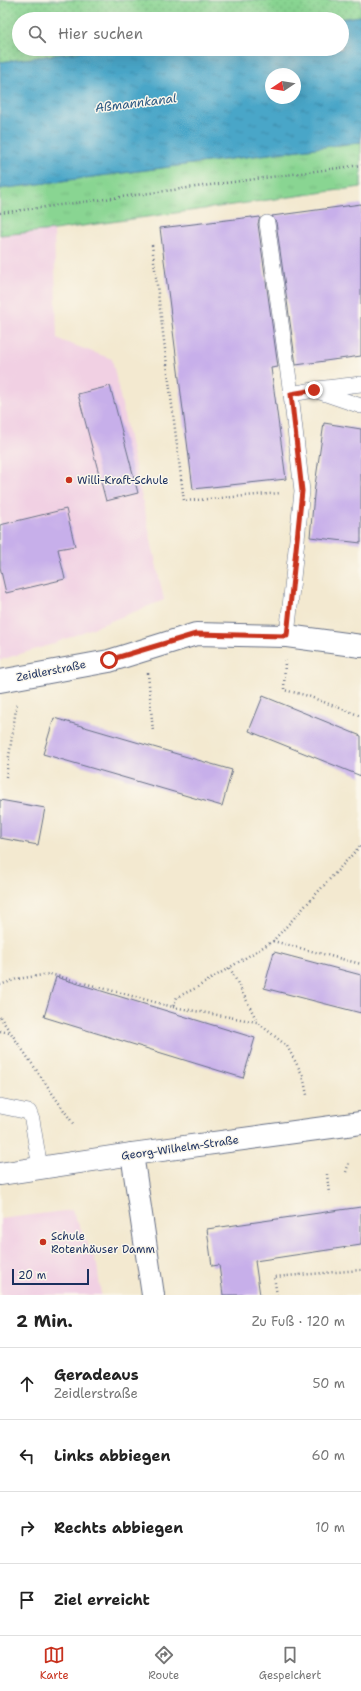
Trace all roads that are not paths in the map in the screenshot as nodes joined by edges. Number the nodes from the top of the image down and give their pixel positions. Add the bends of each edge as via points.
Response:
1 (267, 223) dead end
2 (361, 384) edge
3 (314, 390) junction
4 (291, 394) junction
5 (361, 406) edge
6 (287, 636) junction
7 (361, 646) edge
8 (0, 681) edge
9 (0, 1106) edge
10 (361, 1123) edge
11 (132, 1154) junction
12 (40, 1168) junction
13 (0, 1174) edge
14 (153, 1295) edge

1 - 4 lane
2 - 3 lane
3 - 4 lane
3 - 5 lane
4 - 6 lane via 302,491
6 - 7 street, Zeidlerstraße
6 - 8 street, Zeidlerstraße via 196,634 109,660
9 - 12 lane via 29,1112
10 - 11 street, Georg-Wilhelm-Straße
11 - 12 street, Georg-Wilhelm-Straße
11 - 14 street
12 - 13 street, Georg-Wilhelm-Straße

